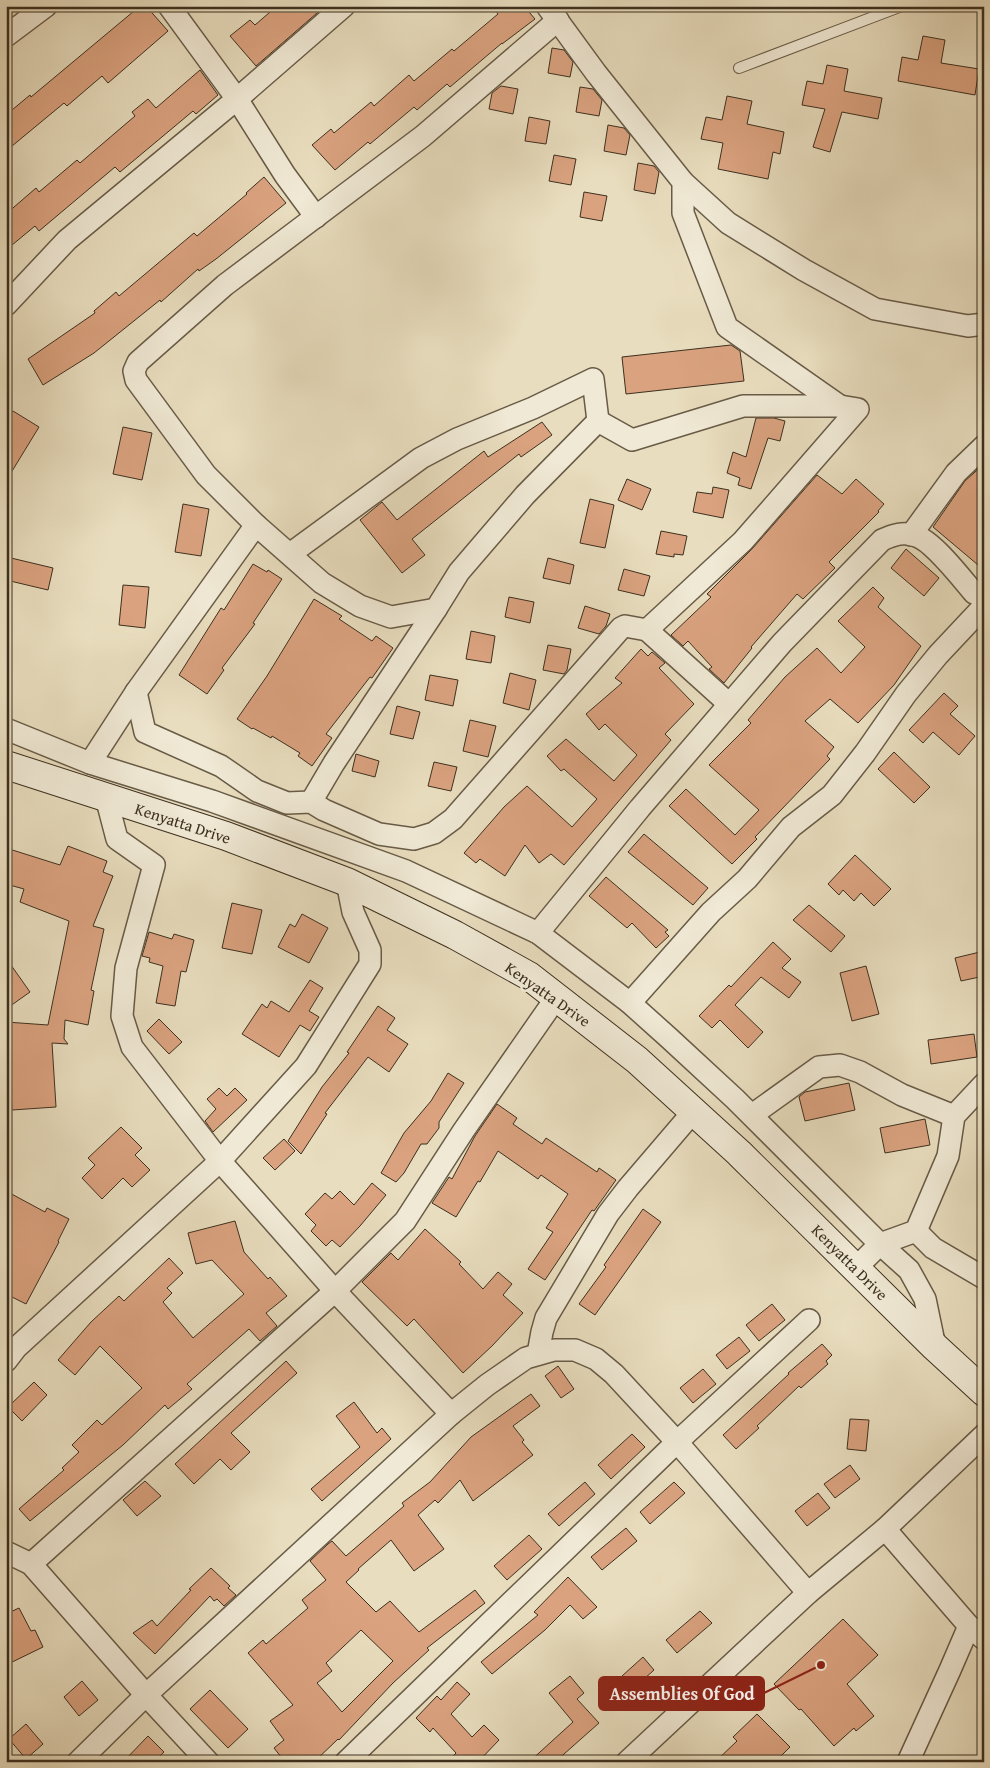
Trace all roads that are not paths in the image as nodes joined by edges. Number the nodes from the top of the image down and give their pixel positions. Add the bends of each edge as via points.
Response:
1 (46, 6) edge
2 (169, 6) edge
3 (344, 6) edge
4 (902, 6) edge
5 (552, 13) edge
6 (6, 36) edge
7 (739, 68) dead end
8 (237, 99) junction
9 (683, 182) junction
10 (316, 217) junction
11 (6, 305) edge
12 (984, 324) edge
13 (840, 406) junction
14 (598, 421) junction
15 (984, 446) edge
16 (256, 525) junction
17 (912, 535) junction
18 (290, 554) junction
19 (984, 597) edge
20 (984, 606) edge
21 (436, 610) junction
22 (647, 630) junction
23 (136, 692) junction
24 (729, 704) junction
25 (6, 728) edge
26 (90, 763) junction
27 (6, 765) edge
28 (106, 797) junction
29 (312, 802) junction
30 (347, 882) junction
31 (538, 933) junction
32 (556, 998) junction
33 (630, 1003) junction
34 (984, 1084) edge
35 (693, 1112) junction
36 (752, 1115) junction
37 (954, 1116) junction
38 (220, 1161) junction
39 (916, 1231) junction
40 (880, 1244) junction
41 (856, 1268) junction
42 (984, 1278) edge
43 (335, 1291) junction
44 (809, 1320) dead end
45 (935, 1347) junction
46 (538, 1354) junction
47 (6, 1361) edge
48 (984, 1392) edge
49 (451, 1414) junction
50 (984, 1435) edge
51 (677, 1442) junction
52 (885, 1529) junction
53 (6, 1552) edge
54 (31, 1564) junction
55 (808, 1594) junction
56 (976, 1633) edge
57 (146, 1695) junction
58 (78, 1762) edge
59 (208, 1762) edge
60 (346, 1762) edge
61 (627, 1762) edge
62 (908, 1762) edge

1 - 6 street
2 - 8 street
3 - 8 street
4 - 7 lane
5 - 9 street
5 - 10 street via 423,136
8 - 10 street
8 - 11 street via 67,240
9 - 12 street via 728,223 875,309 968,326
9 - 13 street via 683,213 728,327
10 - 16 street via 225,285 138,362 134,371 136,380 206,475
13 - 14 street via 743,406 632,440
13 - 22 street via 858,409 743,541
14 - 18 street via 593,379 456,439 421,458
14 - 21 street via 525,494 459,572
15 - 17 street via 956,473
16 - 18 street
16 - 23 street
17 - 19 street via 927,541 974,594
17 - 24 street via 893,535 882,540 782,643
18 - 21 street via 322,583 360,606 391,617
20 - 33 street via 906,694 832,795 791,826 747,879 711,912
21 - 29 street via 334,763
22 - 24 street
22 - 29 street via 621,628 453,819 434,833 414,839 379,834
23 - 26 street
23 - 29 street via 145,732 221,766 257,791 287,803
24 - 31 street
25 - 26 street
26 - 31 street via 212,801 406,871
27 - 28 main road, Kenyatta Drive
28 - 30 main road, Kenyatta Drive via 226,836
28 - 38 street via 118,839 154,865 126,968 122,1016 132,1047
30 - 32 main road, Kenyatta Drive via 529,976
30 - 38 street via 353,912 370,950 370,964 306,1066
31 - 33 street
32 - 35 main road, Kenyatta Drive via 637,1060
32 - 43 street via 405,1221
33 - 36 street
34 - 37 street
35 - 41 main road, Kenyatta Drive
35 - 46 street via 608,1214 546,1318
36 - 37 street via 818,1067 840,1065
36 - 40 street
37 - 39 street via 948,1156
38 - 43 street
38 - 47 street via 16,1348
39 - 40 street
39 - 42 street via 933,1248
40 - 41 street
40 - 45 street via 909,1270 925,1298
41 - 45 main road, Kenyatta Drive
43 - 49 street
43 - 54 street
44 - 51 street
45 - 48 main road, Kenyatta Drive
46 - 49 street via 526,1358 487,1384
46 - 51 street via 576,1350 596,1359
49 - 57 street
50 - 52 street
51 - 55 street
51 - 60 street
52 - 55 street
52 - 56 street
53 - 54 street
54 - 57 street
55 - 61 street
56 - 62 street via 950,1670
57 - 58 street
57 - 59 street

